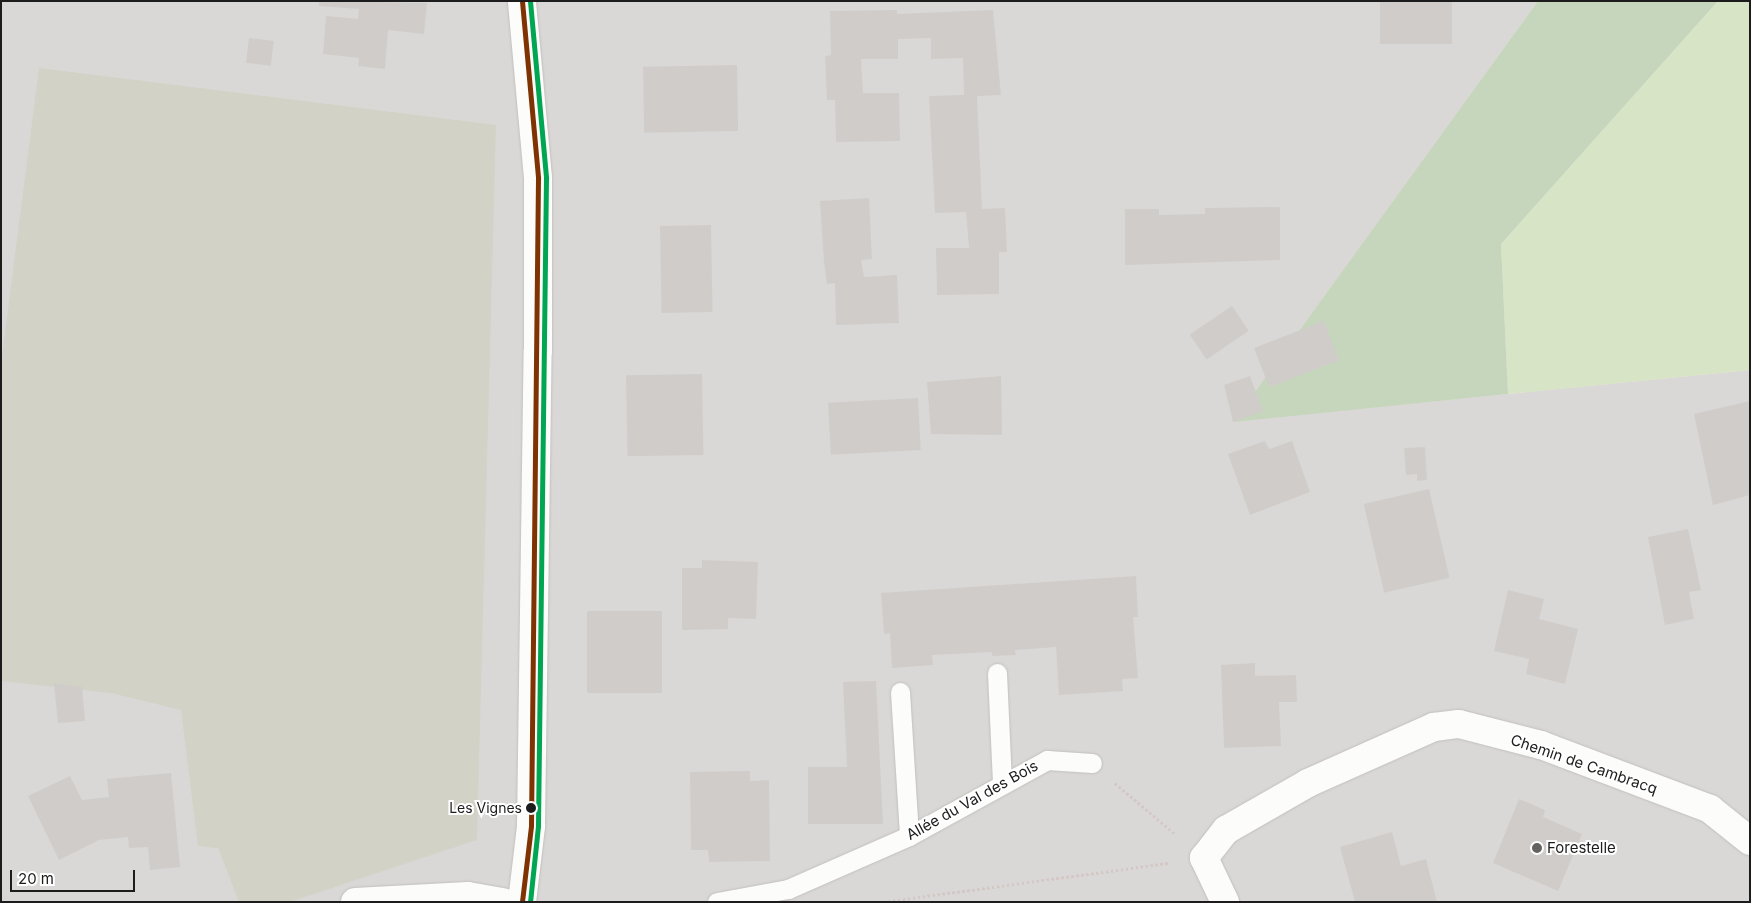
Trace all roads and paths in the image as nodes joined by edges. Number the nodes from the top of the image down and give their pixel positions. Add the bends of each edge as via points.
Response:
1 (522, 1) edge
2 (997, 674) dead end
3 (900, 692) dead end
4 (1092, 763) joint
5 (1002, 784) junction
6 (909, 836) junction
7 (1750, 841) edge
8 (1204, 858) junction
9 (355, 902) edge
10 (504, 902) edge
11 (522, 902) edge
12 (717, 902) edge
13 (883, 902) edge
14 (1225, 902) edge

1 - 11 street via 538,178 531,826
2 - 5 lane
3 - 6 lane
4 - 5 lane, Allée du Val des Bois via 1047,760
4 - 8 path
5 - 6 lane, Allée du Val des Bois
6 - 12 lane, Allée du Val des Bois via 788,890
7 - 8 street, Chemin de Cambracq via 1710,809 1541,746 1459,724 1434,727 1308,783 1226,830
8 - 13 path
8 - 14 street
9 - 10 street via 468,896

